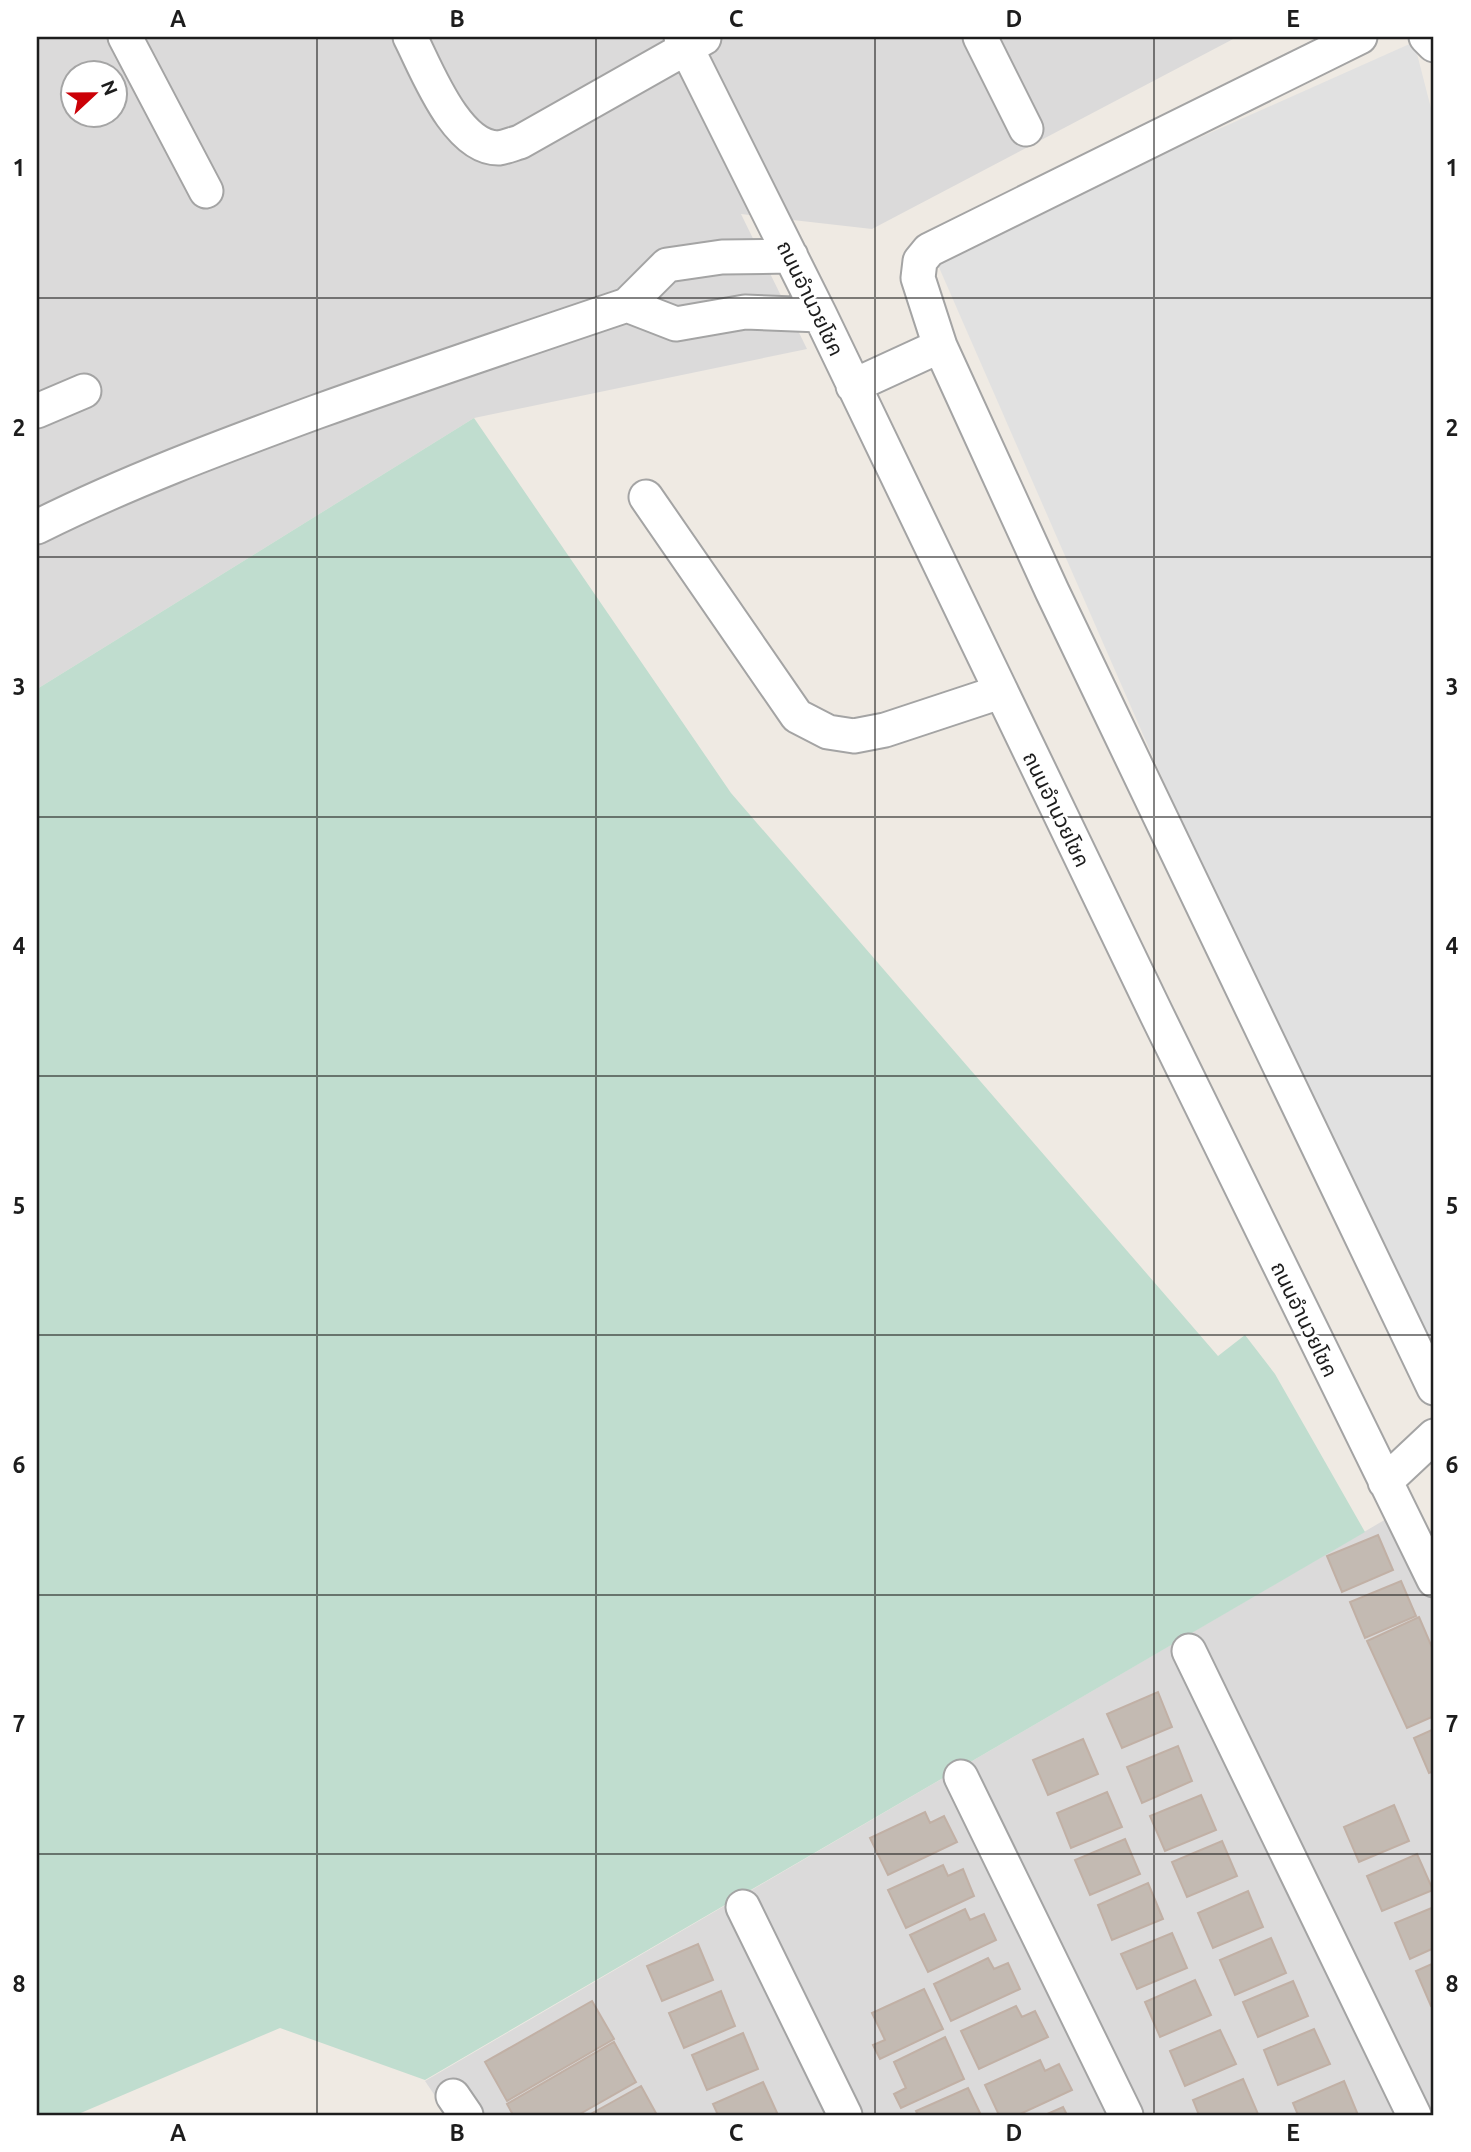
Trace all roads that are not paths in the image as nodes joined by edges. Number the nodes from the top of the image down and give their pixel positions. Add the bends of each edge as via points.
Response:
1 (125, 37) edge
2 (410, 37) edge
3 (980, 37) edge
4 (1360, 37) edge
5 (1426, 37) edge
6 (691, 40) edge
7 (1434, 45) edge
8 (1026, 129) dead end
9 (206, 191) dead end
10 (791, 256) junction
11 (627, 305) junction
12 (820, 315) junction
13 (940, 345) junction
14 (853, 386) junction
15 (84, 391) dead end
16 (37, 411) edge
17 (646, 498) dead end
18 (37, 527) edge
19 (1000, 692) junction
20 (1434, 1388) edge
21 (1434, 1436) edge
22 (1385, 1482) junction
23 (1425, 1536) edge
24 (1434, 1580) edge
25 (1189, 1651) dead end
26 (961, 1777) dead end
27 (743, 1907) dead end
28 (845, 2115) edge
29 (1126, 2115) edge
30 (1413, 2115) edge

1 - 9 street
2 - 6 street via 453,118 475,140 498,148 520,142
3 - 8 street
4 - 13 street via 929,250 920,261 918,278
5 - 7 street
6 - 10 street, ถนนอำนวยโชค
10 - 11 street via 722,257 667,265
10 - 12 street, ถนนอำนวยโชค
11 - 12 street via 677,324 745,312
11 - 18 street via 242,439 99,496
12 - 14 street, ถนนอำนวยโชค
13 - 14 street
13 - 20 street via 1052,591
14 - 19 street, ถนนอำนวยโชค
15 - 16 street
17 - 19 street via 797,716 828,732 854,736
19 - 22 street, ถนนอำนวยโชค
21 - 22 street
22 - 23 street, ถนนอำนวยโชค
23 - 24 street, ถนนอำนวยโชค
25 - 30 street
26 - 29 street
27 - 28 street

